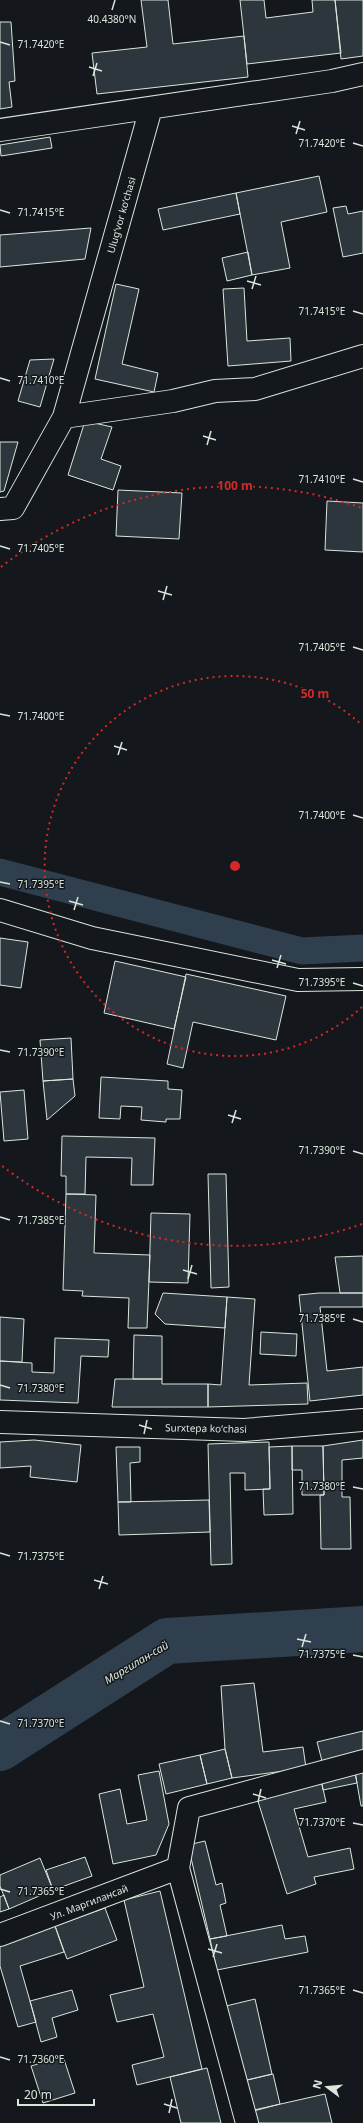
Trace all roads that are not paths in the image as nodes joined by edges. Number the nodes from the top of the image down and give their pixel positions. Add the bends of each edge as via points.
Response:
1 (363, 74) edge
2 (151, 108) junction
3 (0, 130) edge
4 (363, 356) edge
5 (64, 417) junction
6 (0, 509) edge
7 (0, 910) edge
8 (363, 979) edge
9 (363, 1420) edge
10 (0, 1422) edge
11 (363, 1761) edge
12 (178, 1868) junction
13 (0, 1936) edge
14 (247, 2123) edge

1 - 2 street via 332,81
2 - 3 street
2 - 5 street, Ulugʻvor koʻchasi
4 - 5 street via 255,389 215,391 173,401
5 - 6 street, Ulugʻvor koʻchasi via 13,508
7 - 8 street via 92,938 298,980
9 - 10 street, Surxtepa koʻchasi via 244,1430
11 - 12 street via 189,1808
12 - 13 street, Ул. Маргилансай
12 - 14 street

